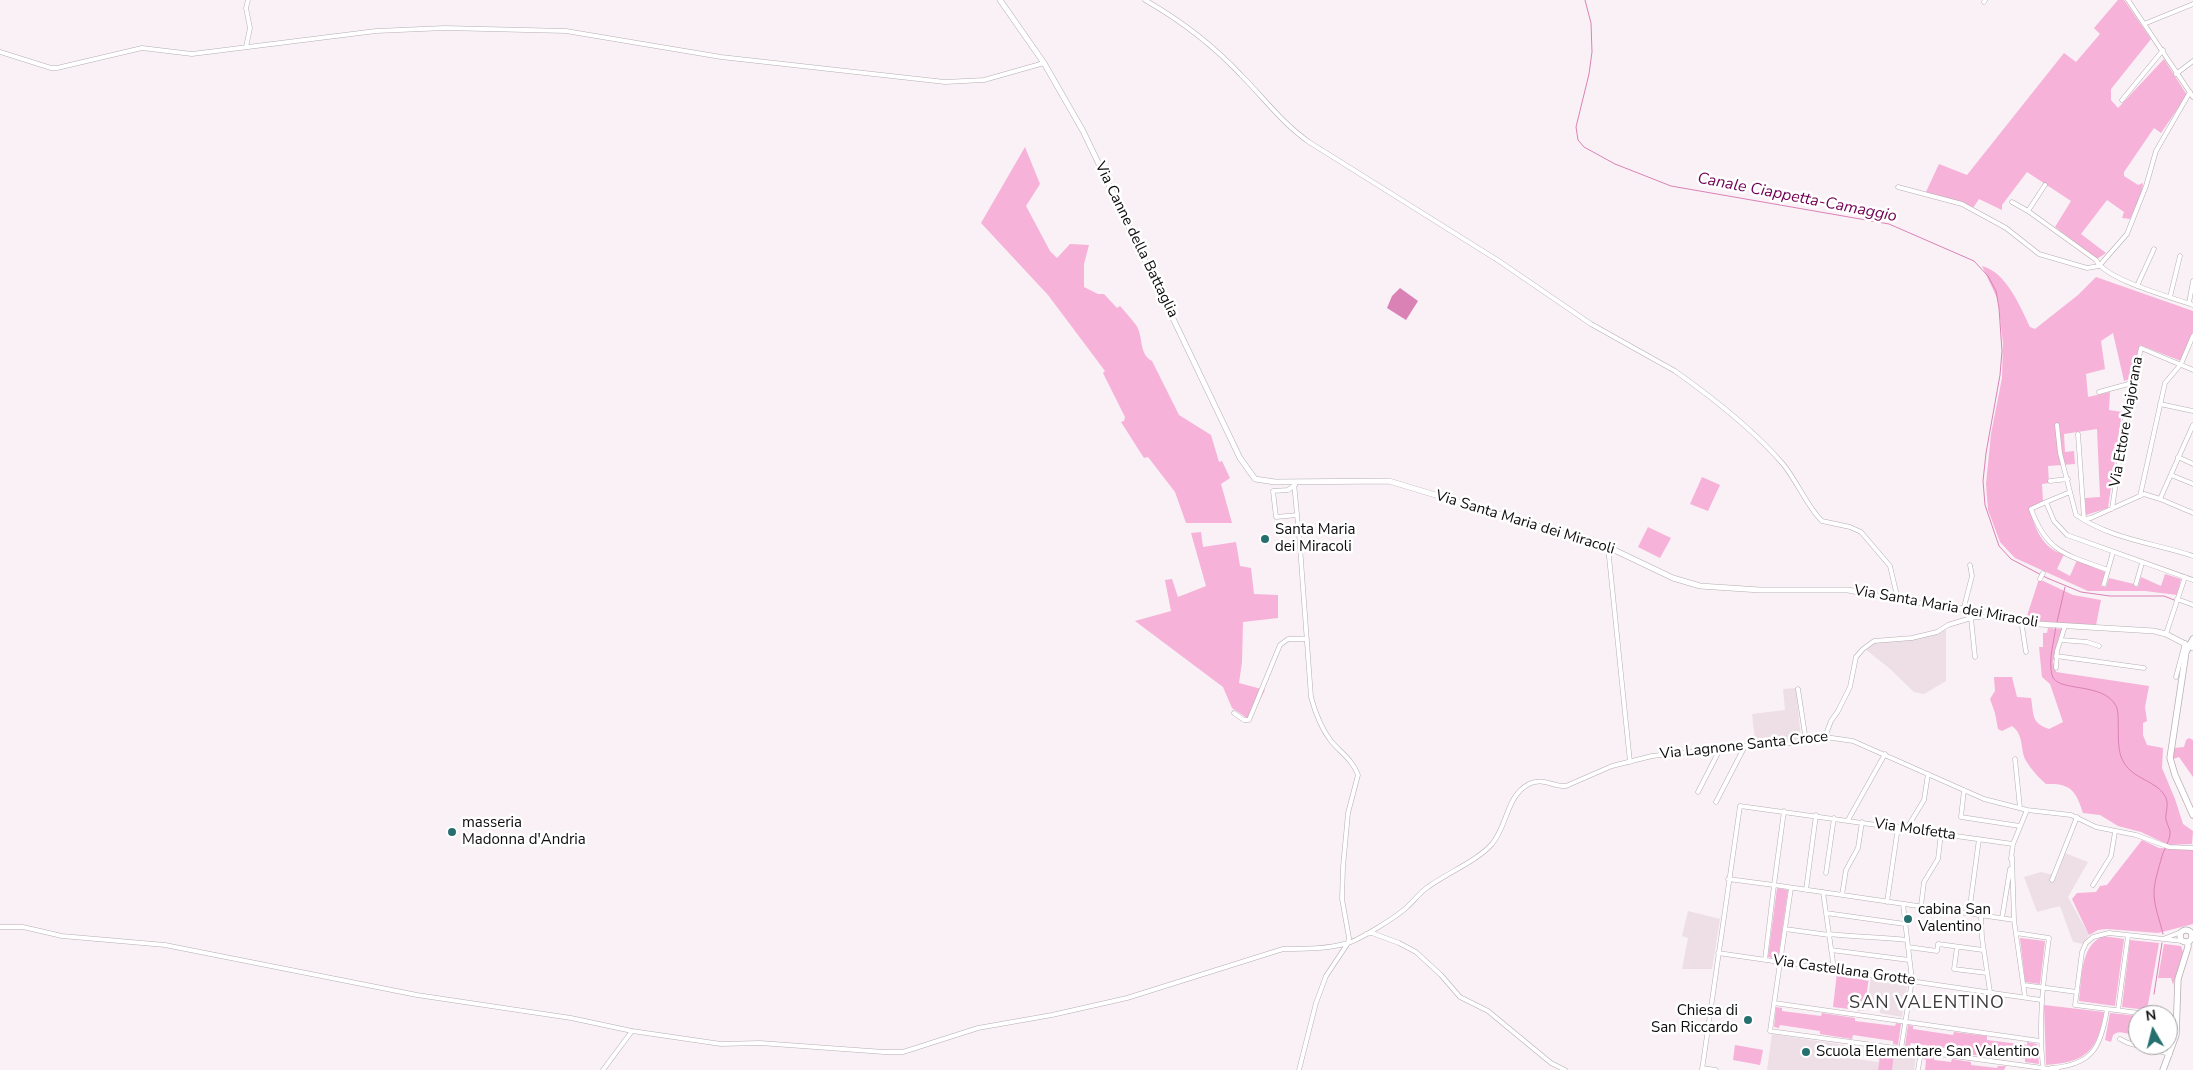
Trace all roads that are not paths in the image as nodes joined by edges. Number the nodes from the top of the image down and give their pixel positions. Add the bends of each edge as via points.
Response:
1 (248, 0) edge
2 (1000, 0) edge
3 (1145, 0) edge
4 (2128, 0) edge
5 (2193, 4) edge
6 (2144, 24) junction
7 (246, 47) junction
8 (2162, 50) junction
9 (0, 52) edge
10 (2193, 61) edge
11 (1044, 63) junction
12 (2176, 74) junction
13 (2190, 92) junction
14 (2193, 97) edge
15 (2122, 100) dead end
16 (2045, 185) dead end
17 (1898, 187) dead end
18 (2012, 202) dead end
19 (2028, 210) junction
20 (2154, 249) dead end
21 (2180, 256) dead end
22 (2099, 266) junction
23 (2193, 281) edge
24 (2137, 286) junction
25 (2170, 297) junction
26 (2191, 304) edge
27 (2193, 337) edge
28 (2181, 364) junction
29 (2193, 370) edge
30 (2132, 383) junction
31 (2099, 392) dead end
32 (2160, 404) junction
33 (2193, 411) edge
34 (2057, 425) dead end
35 (2193, 425) edge
36 (2078, 434) dead end
37 (2187, 438) junction
38 (2193, 441) edge
39 (2178, 457) junction
40 (2193, 464) edge
41 (2171, 475) junction
42 (2068, 479) junction
43 (2050, 481) dead end
44 (1264, 482) joint
45 (1294, 483) junction
46 (2193, 484) edge
47 (2070, 492) junction
48 (2140, 496) junction
49 (2160, 498) junction
50 (2046, 502) junction
51 (2112, 509) junction
52 (2193, 513) edge
53 (1297, 515) junction
54 (2083, 519) junction
55 (1298, 525) dead end
56 (1299, 532) dead end
57 (1608, 547) junction
58 (2113, 552) junction
59 (2193, 556) edge
60 (2142, 563) junction
61 (1970, 565) dead end
62 (2108, 570) junction
63 (2043, 573) dead end
64 (2185, 577) junction
65 (2040, 579) dead end
66 (2193, 580) edge
67 (2104, 584) dead end
68 (2136, 584) dead end
69 (2177, 599) junction
70 (1898, 600) junction
71 (2193, 605) edge
72 (1964, 607) junction
73 (2000, 614) junction
74 (1971, 618) junction
75 (2021, 620) junction
76 (2065, 626) junction
77 (2166, 634) junction
78 (1307, 639) junction
79 (2193, 639) edge
80 (2061, 640) junction
81 (2100, 646) dead end
82 (2189, 646) edge
83 (2026, 652) dead end
84 (2056, 656) junction
85 (1975, 657) dead end
86 (2056, 668) dead end
87 (2144, 668) dead end
88 (2176, 677) dead end
89 (1798, 689) dead end
90 (1234, 712) dead end
91 (1825, 737) junction
92 (1806, 741) junction
93 (1746, 746) junction
94 (1720, 749) junction
95 (1886, 754) junction
96 (2015, 759) dead end
97 (1630, 762) junction
98 (1928, 774) junction
99 (1964, 790) junction
100 (1698, 792) dead end
101 (1716, 802) dead end
102 (2020, 808) junction
103 (2027, 810) junction
104 (1784, 811) junction
105 (2193, 814) edge
106 (1816, 815) junction
107 (2077, 817) junction
108 (1834, 818) junction
109 (1848, 820) junction
110 (1862, 822) junction
111 (2020, 826) junction
112 (1898, 827) junction
113 (1907, 828) junction
114 (2115, 832) junction
115 (1940, 833) junction
116 (1979, 839) junction
117 (2014, 844) junction
118 (2193, 848) edge
119 (2012, 857) junction
120 (1826, 873) dead end
121 (1728, 879) junction
122 (2052, 880) dead end
123 (1774, 885) junction
124 (2092, 885) dead end
125 (1790, 888) junction
126 (1806, 890) junction
127 (1823, 892) junction
128 (1842, 895) junction
129 (1887, 902) junction
130 (1903, 904) junction
131 (1921, 906) junction
132 (1969, 913) junction
133 (1826, 914) junction
134 (1981, 915) junction
135 (2002, 918) junction
136 (2014, 920) junction
137 (1905, 924) junction
138 (0, 927) edge
139 (1785, 929) junction
140 (2181, 932) junction
141 (2191, 932) edge
142 (2016, 933) junction
143 (1366, 934) junction
144 (1829, 934) junction
145 (2128, 936) junction
146 (2161, 939) junction
147 (1907, 940) junction
148 (2185, 942) junction
149 (1348, 943) junction
150 (1908, 947) junction
151 (1957, 947) junction
152 (1831, 950) junction
153 (1983, 950) junction
154 (1718, 954) junction
155 (1765, 960) junction
156 (1909, 960) junction
157 (1781, 962) junction
158 (1834, 969) junction
159 (1987, 973) junction
160 (1912, 980) junction
161 (2024, 985) junction
162 (2042, 988) junction
163 (1990, 992) junction
164 (2076, 992) junction
165 (2025, 997) junction
166 (2041, 1000) junction
167 (1774, 1003) junction
168 (2177, 1005) edge
169 (2107, 1009) junction
170 (2118, 1010) junction
171 (2128, 1011) edge
172 (1905, 1022) junction
173 (632, 1030) junction
174 (2120, 1039) dead end
175 (2040, 1041) junction
176 (2128, 1043) edge
177 (1901, 1049) junction
178 (1921, 1051) junction
179 (2170, 1055) edge
180 (2010, 1063) junction
181 (2043, 1068) junction
182 (1702, 1069) edge
183 (2008, 1069) edge
184 (603, 1070) edge
185 (1298, 1070) edge
186 (1565, 1070) edge
187 (1716, 1070) edge
188 (1918, 1070) edge
189 (2056, 1070) edge
190 (2163, 1070) edge

1 - 7 street via 246,8 250,28
2 - 11 street, Via Canne della Battaglia
3 - 70 street via 1190,29 1242,75 1284,123 1309,142 1591,324 1688,380 1782,463 1822,521 1855,528 1867,539 1890,566
4 - 6 street
5 - 6 street
6 - 8 street
7 - 9 street via 192,54 142,48 57,68
7 - 11 street via 376,31 445,28 566,31 721,57 945,82 984,80
8 - 12 street
8 - 15 street
10 - 12 street
11 - 44 street, Via Canne della Battaglia via 1083,131 1240,458 1255,479
12 - 13 street
13 - 14 street
13 - 22 street via 2164,133 2126,234
16 - 19 street
17 - 22 street via 1962,204 2006,228 2039,254 2087,268
18 - 19 street
19 - 22 street via 2096,260
20 - 24 street
21 - 25 street
22 - 24 street
23 - 26 street
24 - 25 street
25 - 26 street
27 - 28 street
28 - 29 street
28 - 30 street, Via Ettore Majorana via 2142,347
28 - 32 street via 2165,383
30 - 31 street
30 - 51 street, Via Ettore Majorana
32 - 33 street
32 - 48 street
34 - 42 street via 2060,454
35 - 37 street
36 - 54 street
37 - 38 street
37 - 39 street
39 - 40 street
39 - 41 street
41 - 46 street
41 - 49 street
42 - 43 street
42 - 47 street
44 - 45 street, Via Santa Maria dei Miracoli
45 - 53 street
45 - 53 street via 1288,490 1273,491 1276,517
45 - 57 street, Via Santa Maria dei Miracoli via 1389,481
47 - 50 street
47 - 54 street via 2074,512
48 - 49 street via 2149,494
48 - 51 street
49 - 52 street
50 - 58 street via 2054,521 2066,535
50 - 62 street via 2031,509 2045,539 2054,548
51 - 54 street
53 - 55 street
54 - 59 street via 2137,541
56 - 78 street
57 - 70 street, Via Santa Maria dei Miracoli via 1672,578 1700,586 1848,590
57 - 97 street
58 - 60 street
58 - 62 street
60 - 64 street
60 - 68 street
61 - 72 street via 1972,576
62 - 67 street
63 - 65 street
64 - 66 street
64 - 69 street
69 - 71 street
69 - 77 street
70 - 72 street, Via Santa Maria dei Miracoli
72 - 73 street, Via Santa Maria dei Miracoli
73 - 74 street
73 - 75 street, Via Santa Maria dei Miracoli
74 - 85 street
74 - 91 street via 1912,638 1874,641 1863,649 1856,657 1850,687
75 - 76 street, Via Santa Maria dei Miracoli
75 - 83 street
76 - 77 street, Via Santa Maria dei Miracoli via 2141,629
76 - 80 street
77 - 82 street, Via Santa Maria dei Miracoli
78 - 90 street via 1288,639 1280,645 1249,720
78 - 149 street via 1309,682 1316,712 1330,740 1352,763 1358,775 1348,813 1342,899
79 - 82 main road
80 - 81 street
80 - 84 street
82 - 88 street
82 - 105 main road via 2170,758
84 - 86 street
84 - 87 street
89 - 92 street
91 - 92 street, Via Lagnone Santa Croce
91 - 95 street, Via Lagnone Santa Croce via 1853,741
92 - 93 street, Via Lagnone Santa Croce
93 - 94 street, Via Lagnone Santa Croce
93 - 101 street
94 - 97 street, Via Lagnone Santa Croce via 1652,756
94 - 100 street
95 - 98 street, Via Lagnone Santa Croce
95 - 109 street
96 - 102 street
97 - 143 street, Via Lagnone Santa Croce via 1601,770 1566,786 1544,780 1523,788 1515,794 1498,835 1487,848
98 - 99 street, Via Lagnone Santa Croce
98 - 113 street via 1924,800
99 - 102 street, Via Lagnone Santa Croce
99 - 111 street via 1961,817
102 - 103 street, Via Lagnone Santa Croce
103 - 107 street, Via Lagnone Santa Croce
103 - 111 street
104 - 106 street, Via Molfetta
104 - 121 street, Via Molfetta via 1744,805 1739,808
104 - 123 street
106 - 108 street, Via Molfetta
106 - 126 street
107 - 114 street, Via Lagnone Santa Croce
107 - 122 street
108 - 109 street, Via Molfetta
108 - 120 street
109 - 110 street, Via Molfetta
110 - 112 street, Via Molfetta
110 - 128 street via 1858,848 1846,870
111 - 117 street
112 - 113 street, Via Molfetta
112 - 129 street
113 - 115 street, Via Molfetta
114 - 118 street, Via Lagnone Santa Croce via 2136,835 2169,847
114 - 124 street via 2111,856
115 - 116 street, Via Molfetta
115 - 131 street via 1938,859 1924,882
116 - 117 street, Via Molfetta
116 - 132 street
117 - 119 street
119 - 135 street
119 - 136 street
121 - 123 street
121 - 154 street
123 - 125 street
123 - 155 street
125 - 126 street
125 - 139 street
126 - 127 street
127 - 128 street
127 - 133 street
128 - 129 street
129 - 130 street
130 - 131 street
130 - 137 street
131 - 132 street
132 - 134 street
133 - 137 street
133 - 144 street
134 - 135 street
134 - 153 street
135 - 136 street
136 - 142 street
137 - 147 street
138 - 173 street via 165,945 400,992
139 - 144 street
139 - 157 street
140 - 141 main road
140 - 146 street
140 - 148 main road via 2180,938
141 - 148 main road
142 - 161 street
142 - 162 street via 2049,938
143 - 149 street, Via Lagnone Santa Croce
143 - 186 street via 1372,933 1416,952 1460,996 1488,1011 1551,1063
144 - 147 street
144 - 152 street
145 - 146 street
145 - 164 street via 2102,933 2088,941 2082,952
145 - 170 street
146 - 148 street
147 - 150 street
148 - 168 main road via 2188,947 2178,979
149 - 173 street via 1283,949 1126,998 978,1028 903,1052 760,1043 721,1044
149 - 185 street via 1326,976
150 - 151 street via 1937,951 1938,944
150 - 156 street
151 - 153 street
151 - 159 street via 1954,969
152 - 156 street
152 - 158 street
153 - 159 street
154 - 155 street, Via Castellana Grotte
154 - 182 street
155 - 157 street, Via Castellana Grotte
156 - 160 street
157 - 158 street, Via Castellana Grotte
157 - 167 street
158 - 160 street, Via Castellana Grotte
159 - 163 street
160 - 163 street, Via Castellana Grotte
160 - 172 street
161 - 162 street
161 - 165 street
162 - 164 street
162 - 166 street
163 - 165 street, Via Castellana Grotte
164 - 169 street via 2075,1005
165 - 166 street, Via Castellana Grotte
166 - 175 street
167 - 172 street
167 - 177 street via 1770,1031
169 - 170 street
169 - 181 street via 2101,1038 2087,1057 2072,1065
170 - 171 street
172 - 175 street
172 - 177 street
173 - 184 street
174 - 176 street
175 - 181 street
177 - 178 street
178 - 180 street
178 - 188 street
179 - 190 main road
180 - 181 street
180 - 183 street
181 - 189 street
182 - 187 street

